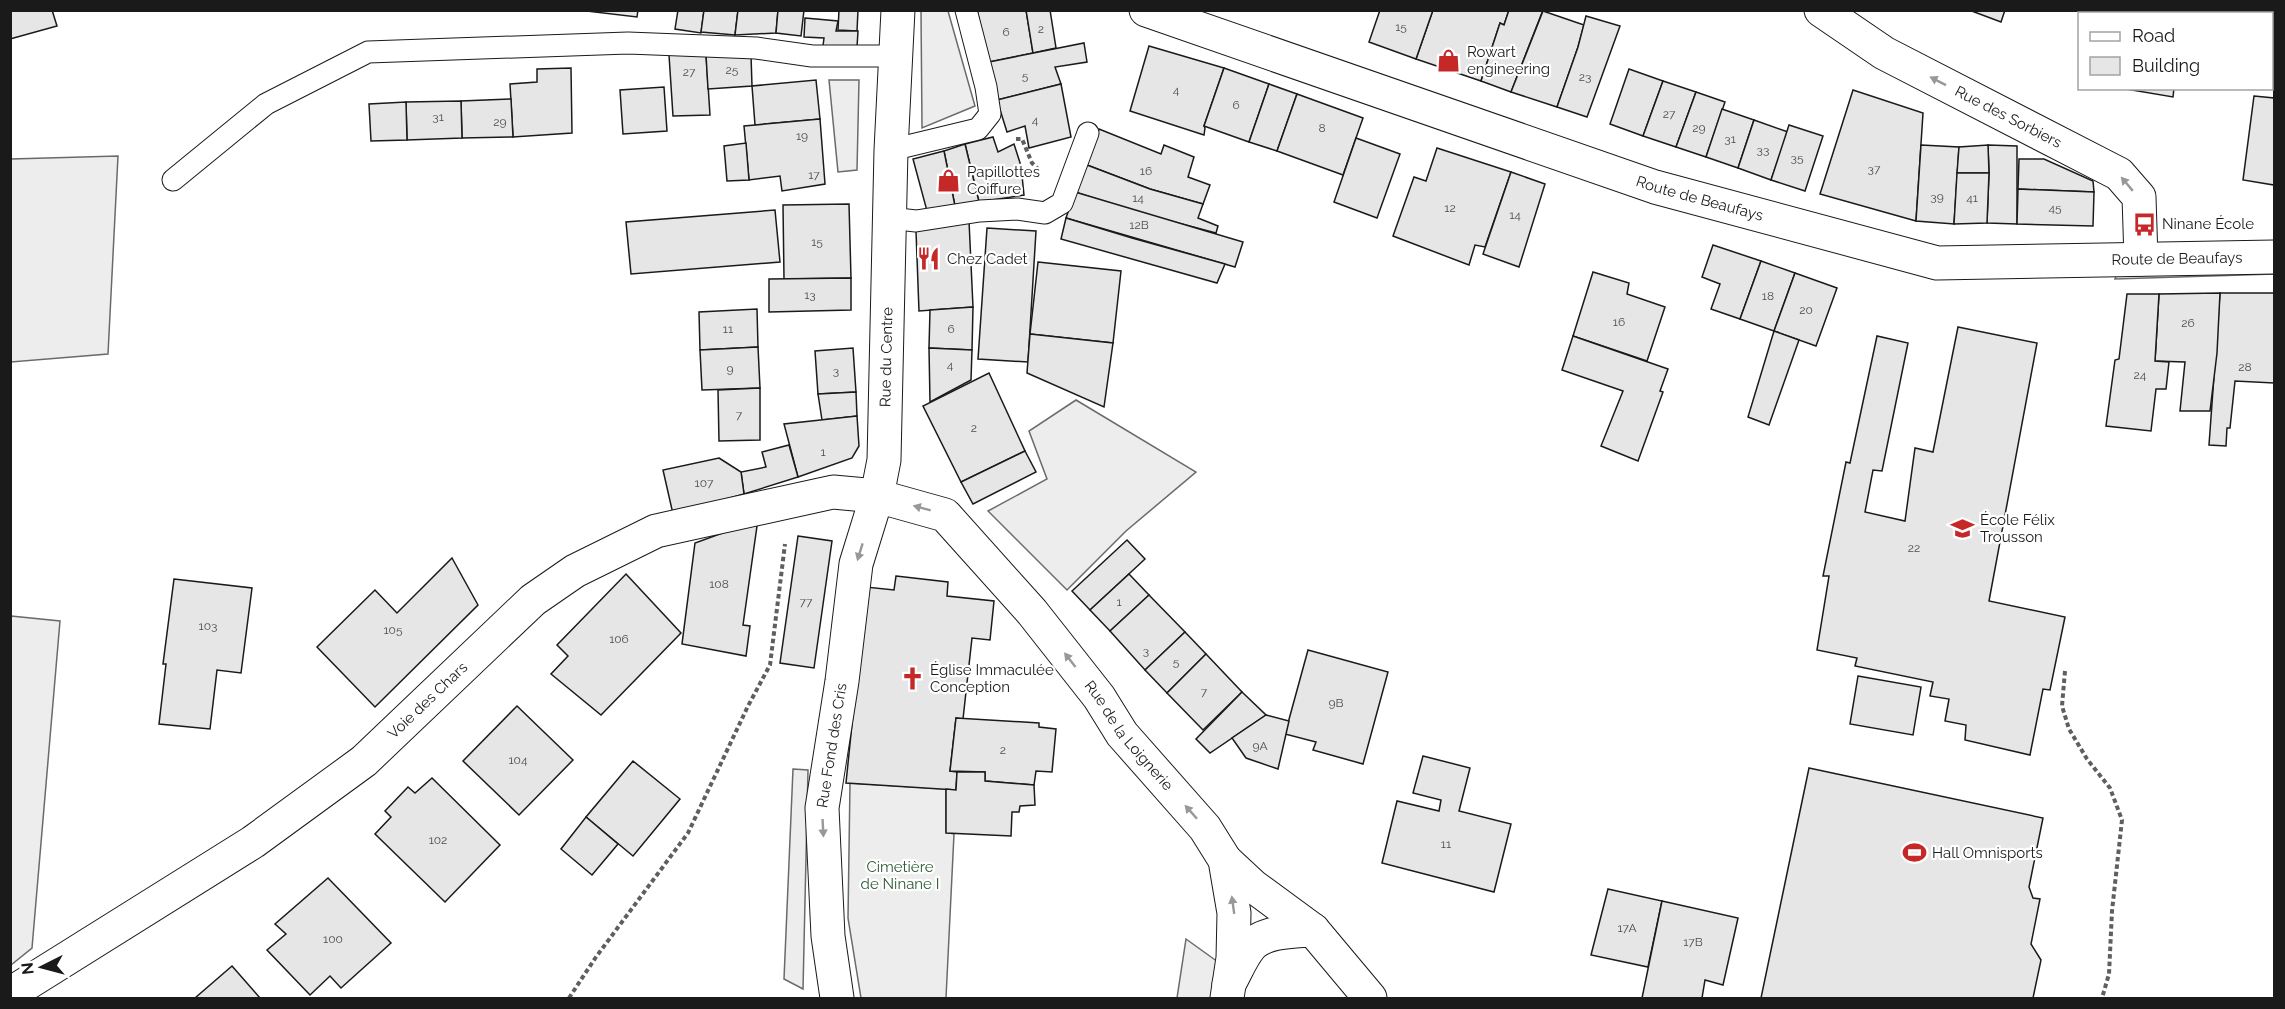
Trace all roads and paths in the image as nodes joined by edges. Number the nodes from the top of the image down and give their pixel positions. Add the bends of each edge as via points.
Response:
1 (898, 10) edge
2 (966, 10) edge
3 (1146, 10) edge
4 (1821, 10) edge
5 (894, 56) junction
6 (983, 123) junction
7 (1089, 133) dead end
8 (891, 150) junction
9 (173, 180) dead end
10 (1065, 193) junction
11 (889, 218) junction
12 (2274, 257) edge
13 (2141, 259) junction
14 (876, 496) junction
15 (790, 502) junction
16 (2065, 671) dead end
17 (1225, 860) junction
18 (1313, 930) junction
19 (1228, 991) edge
20 (10, 994) edge
21 (569, 999) edge
22 (837, 999) edge
23 (1370, 999) edge
24 (2102, 999) edge

1 - 5 street, Rue du Centre
2 - 6 lane via 986,87 990,114
3 - 13 street, Route de Beaufays via 1655,187 1937,262
13 -> 4 street, Rue des Sorbiers via 2139,197 2119,174 1884,53
5 - 8 street, Rue du Centre
5 - 9 lane via 812,56 756,48 628,43 368,52 266,104
6 - 8 lane via 978,129
6 - 10 path via 1008,139 1022,139 1032,163
7 - 10 lane
8 - 11 street, Rue du Centre
10 - 11 lane via 1062,203 1045,213 1007,210 916,221
11 - 14 street, Rue du Centre via 884,460
12 - 13 street, Route de Beaufays
14 - 15 street, Voie des Chars via 833,492
17 -> 14 street, Rue de la Loignerie via 1205,828 1122,734 1099,697 1032,612 945,515
14 -> 22 street, Rue Fond des Cris via 856,564 822,808 828,936
15 - 20 street, Voie des Chars via 656,531 575,571 533,600 364,761 253,842
15 - 21 path via 770,665 688,833
16 - 24 path via 2062,706 2069,729 2110,788 2122,820 2109,974
17 - 18 street, Rue de la Loignerie
19 -> 17 street via 1234,913
18 - 19 street via 1268,936 1252,945
18 - 23 street, Rue de la Loignerie

